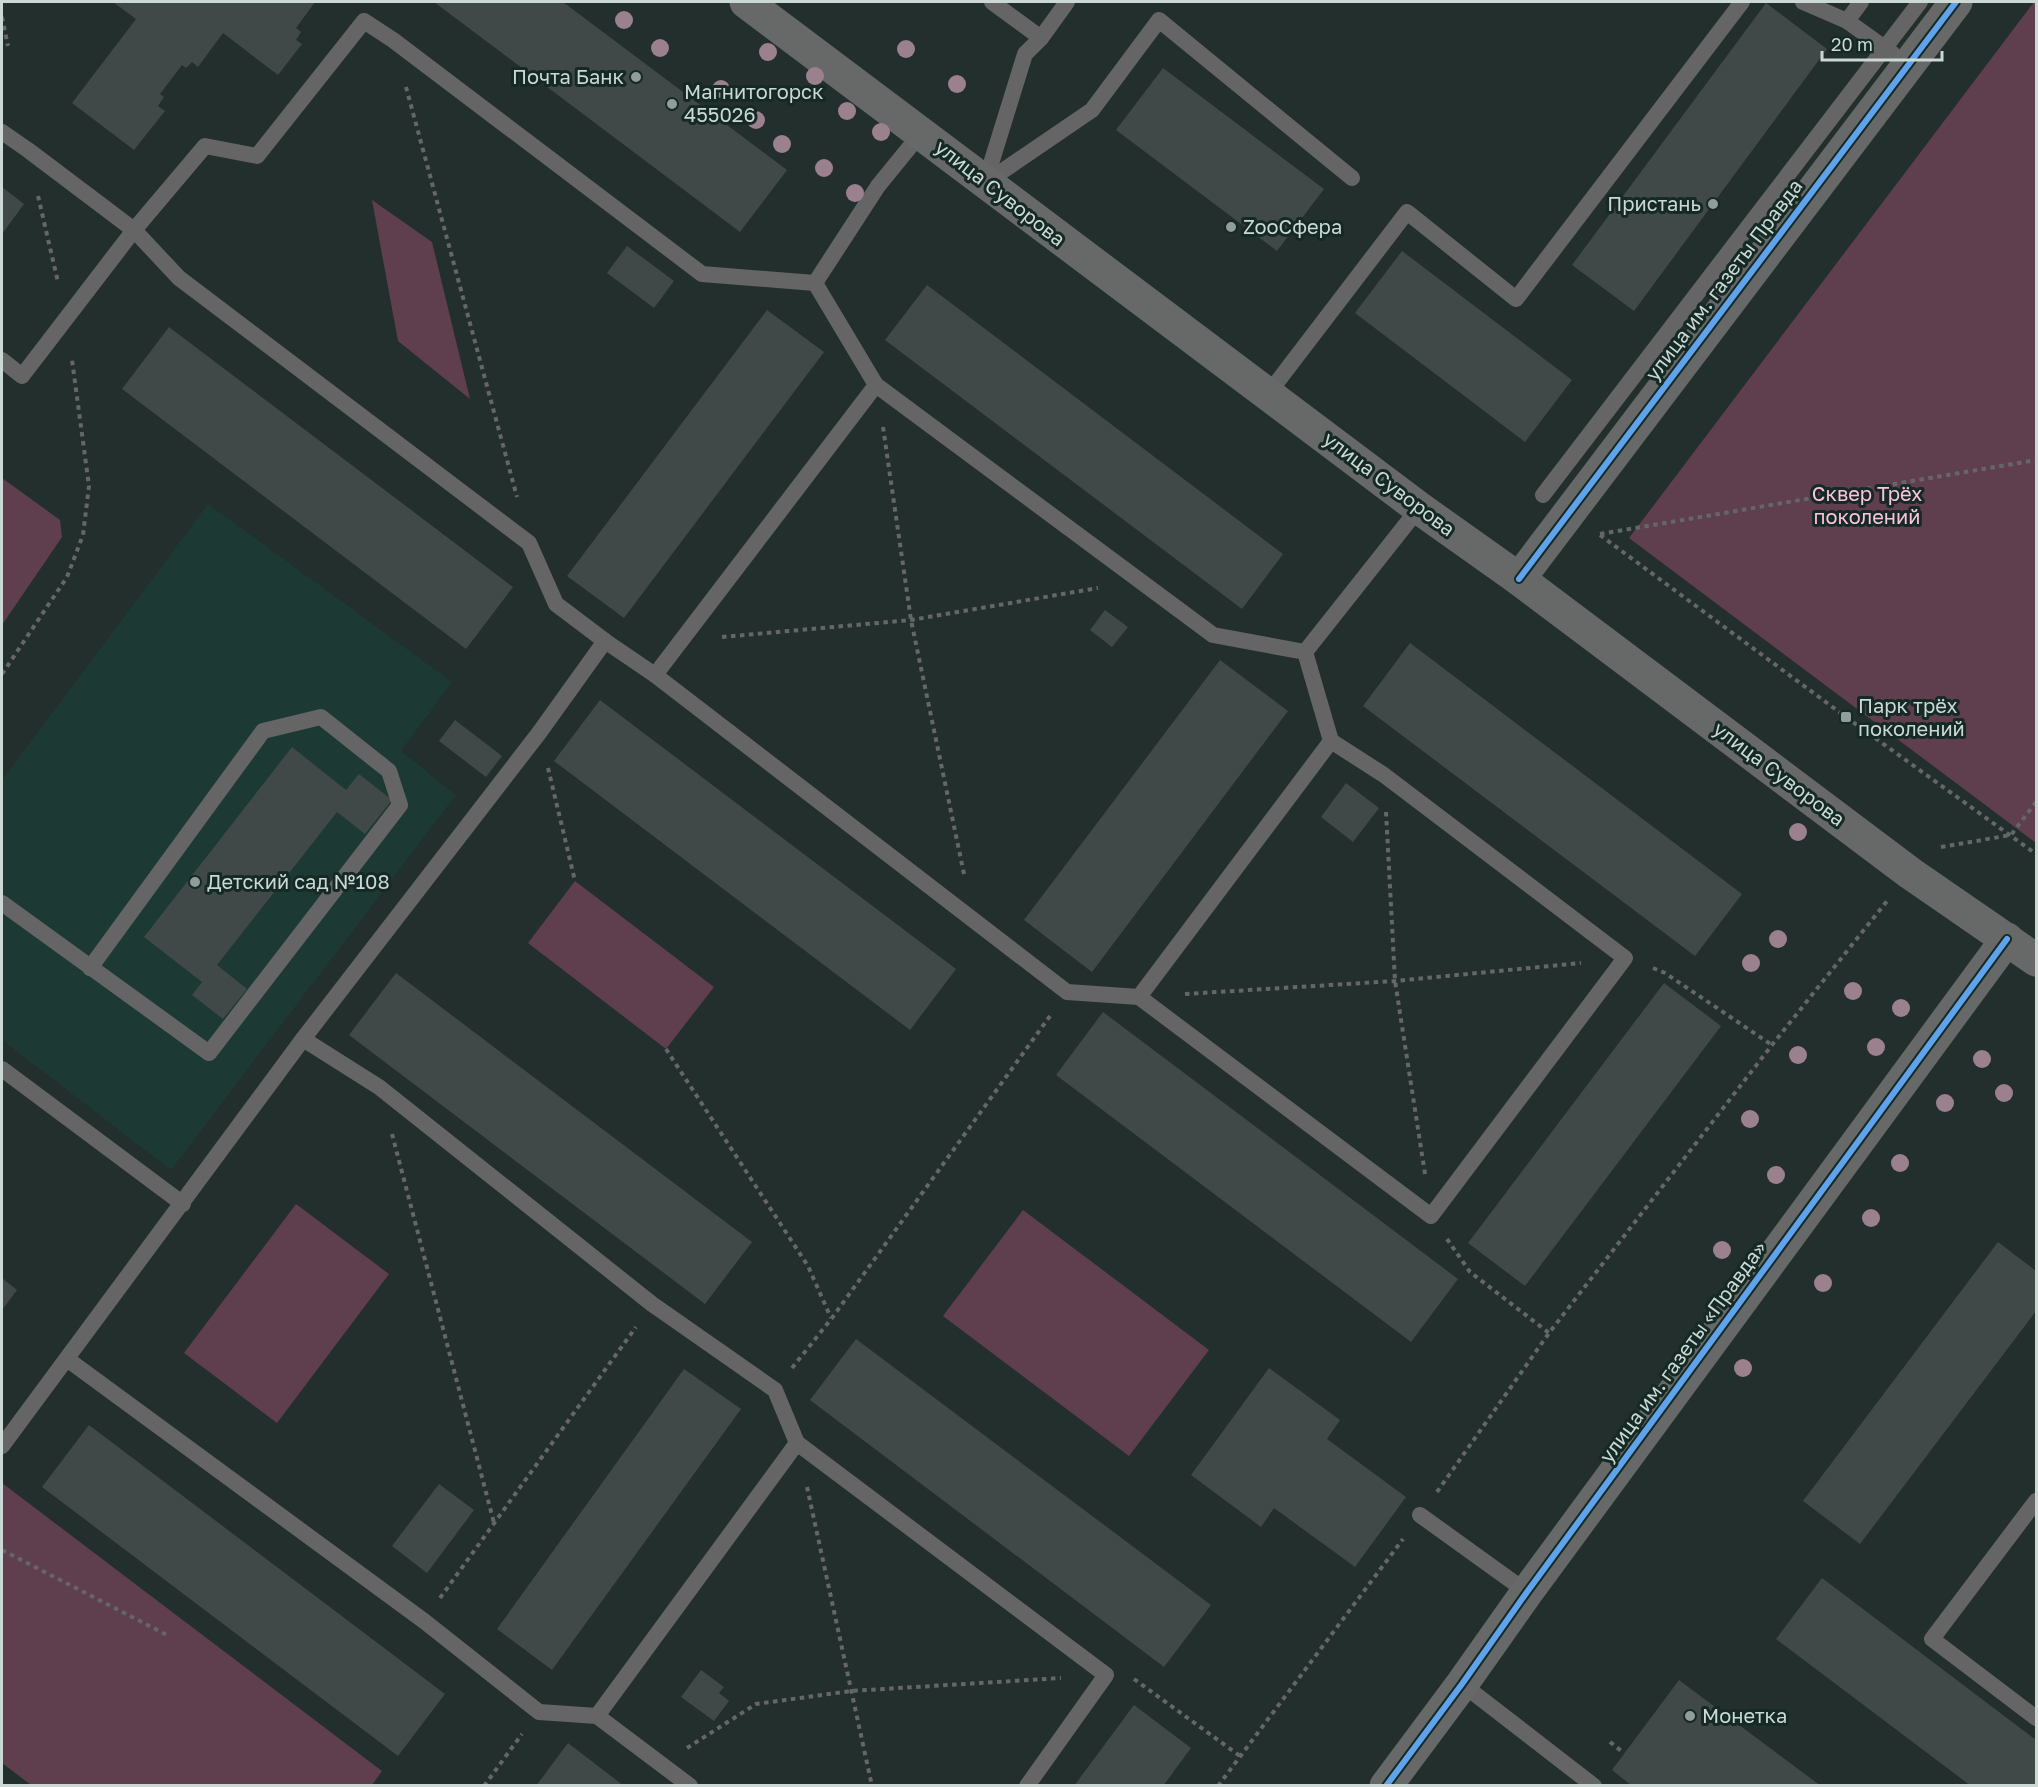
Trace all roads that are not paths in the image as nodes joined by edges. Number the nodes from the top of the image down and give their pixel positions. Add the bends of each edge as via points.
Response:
1 (746, 2) edge
2 (992, 2) edge
3 (1067, 2) edge
4 (1742, 2) edge
5 (1803, 2) edge
6 (1861, 2) edge
7 (1920, 2) edge
8 (1956, 2) edge
9 (1847, 21) junction
10 (1041, 38) junction
11 (1896, 57) junction
12 (2, 132) edge
13 (921, 132) junction
14 (1352, 178) dead end
15 (985, 183) junction
16 (134, 230) junction
17 (815, 283) junction
18 (2, 360) edge
19 (876, 385) junction
20 (1268, 394) junction
21 (1543, 495) dead end
22 (1419, 508) junction
23 (1519, 579) junction
24 (605, 641) junction
25 (1305, 652) junction
26 (656, 675) junction
27 (1330, 741) junction
28 (2, 903) edge
29 (2007, 939) junction
30 (2037, 960) edge
31 (90, 968) junction
32 (1139, 997) junction
33 (303, 1039) junction
34 (2, 1069) edge
35 (183, 1204) junction
36 (67, 1359) junction
37 (798, 1443) junction
38 (2, 1446) edge
39 (2037, 1500) edge
40 (1420, 1515) road end
41 (1527, 1592) junction
42 (1462, 1684) junction
43 (597, 1716) junction
44 (2037, 1718) edge
45 (690, 1785) edge
46 (1027, 1785) edge
47 (1386, 1785) edge
48 (1594, 1785) edge

1 - 13 street, улица Суворова
2 - 10 lane
3 - 10 lane
4 - 20 lane via 1516,299 1407,212
5 - 9 lane
6 - 9 lane
7 - 11 lane
8 - 11 street, улица им. газеты Правда
9 - 11 lane
10 - 15 lane via 1025,54
11 - 21 lane
11 - 23 street, улица им. газеты Правда
12 - 16 lane
13 - 15 street, улица Суворова
13 - 17 lane via 878,186
14 - 15 lane via 1159,20 1092,110
15 - 20 street, улица Суворова
16 - 17 lane via 205,146 257,156 364,21 702,274
16 - 18 lane via 22,376
16 - 24 lane via 179,278 529,543 556,604
17 - 19 lane
19 - 25 lane via 1213,635
19 - 26 lane
20 - 22 street, улица Суворова
22 - 23 street, улица Суворова
22 - 25 lane
23 - 29 street, улица Суворова via 1910,873
24 - 26 lane
24 - 33 lane via 539,733
25 - 27 lane
26 - 32 lane via 1067,992
27 - 32 lane
27 - 32 lane via 1384,775 1625,958 1431,1216
28 - 31 lane
29 - 30 street, улица Суворова
29 - 41 street, улица им. газеты «Правда»
31 - 31 lane via 209,1053 400,805 389,771 321,717 263,731
33 - 35 lane
33 - 37 lane via 379,1087 652,1304 775,1390
34 - 35 lane
35 - 36 lane
36 - 38 lane
36 - 43 lane via 424,1621 539,1712
37 - 43 lane
37 - 46 lane via 1107,1675
39 - 44 lane via 1932,1639
40 - 41 lane
41 - 42 street, улица им. газеты «Правда»
42 - 47 street, улица им. газеты «Правда»
42 - 48 lane
43 - 45 lane

